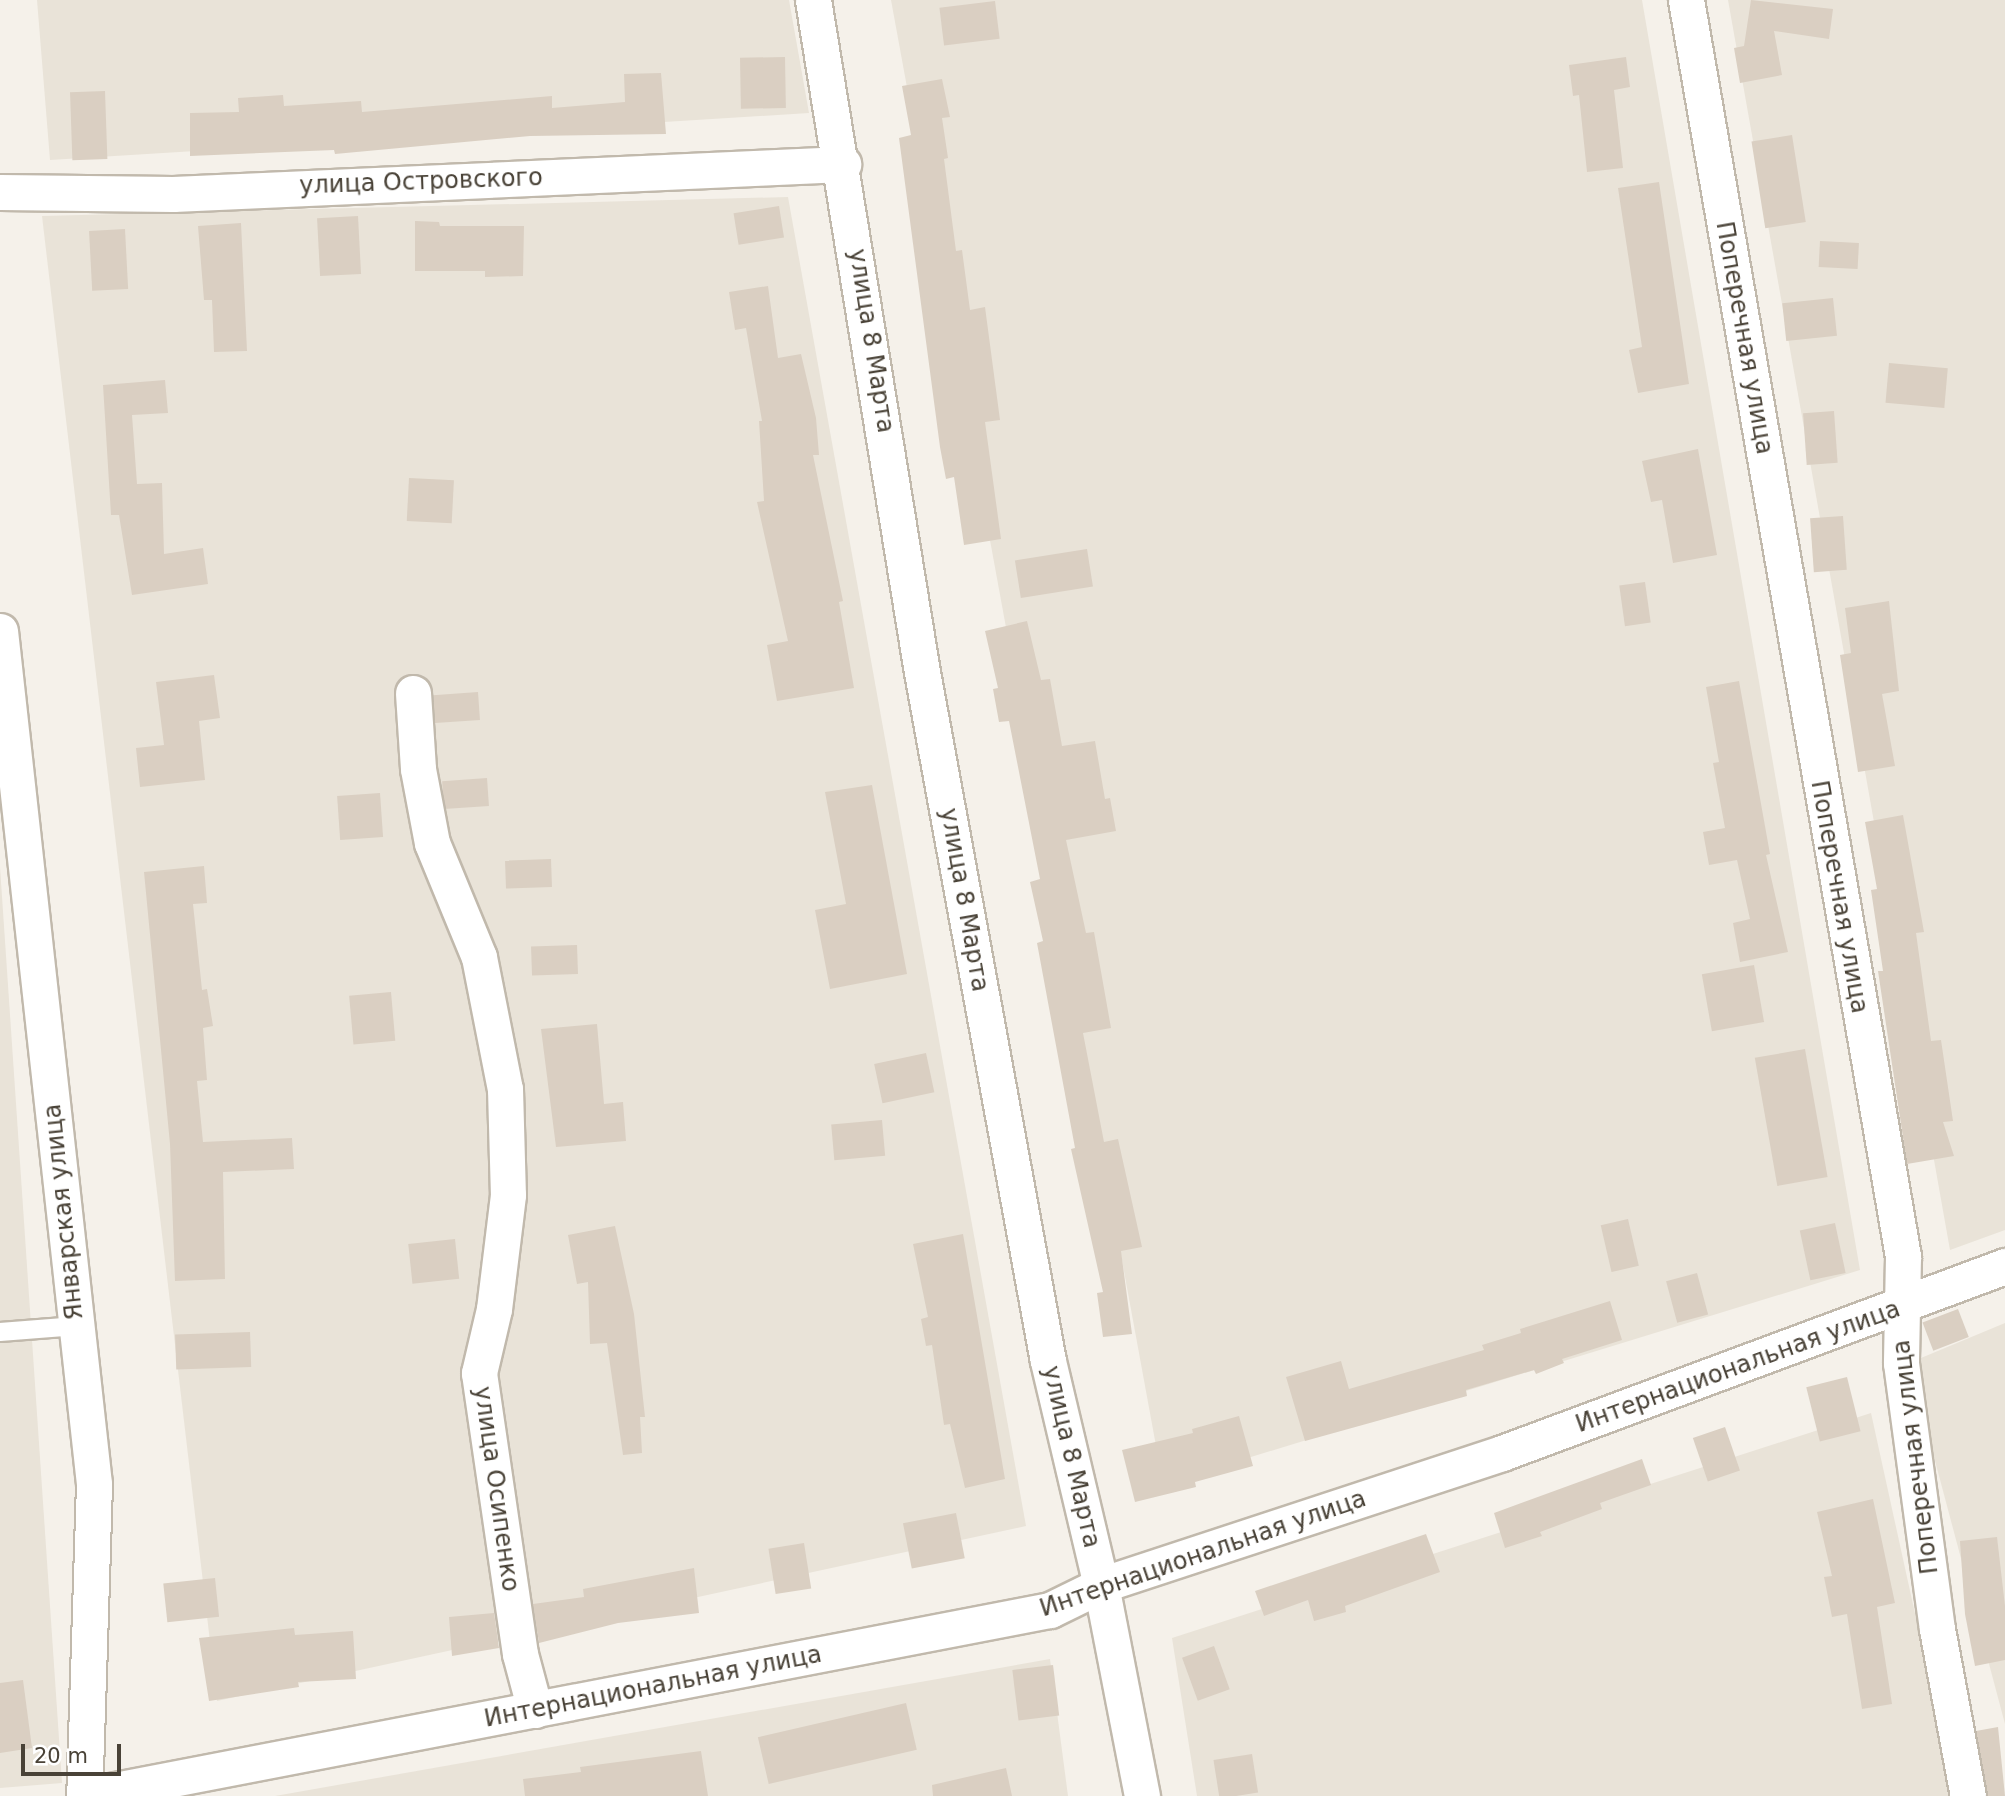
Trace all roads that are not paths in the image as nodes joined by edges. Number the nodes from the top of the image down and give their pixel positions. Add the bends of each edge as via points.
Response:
1 (813, 0) edge
2 (1686, 0) edge
3 (843, 164) junction
4 (0, 192) edge
5 (0, 631) edge
6 (413, 692) dead end
7 (12, 844) edge
8 (2005, 1266) edge
9 (1901, 1308) junction
10 (76, 1326) junction
11 (0, 1332) edge
12 (1101, 1585) junction
13 (536, 1710) junction
14 (84, 1796) edge
15 (1142, 1796) edge
16 (1968, 1796) edge

1 - 3 street, улица 8 Марта
2 - 9 street, Поперечная улица via 1903,1256
3 - 4 street, улица Островского via 173,194
3 - 12 street, улица 8 Марта via 922,672 1048,1362
5 - 7 street, Январская улица
6 - 13 street, улица Осипенко via 418,769 432,843 479,957 505,1089 508,1195 494,1309 479,1373 520,1654
7 - 10 street, Январская улица
8 - 9 street, Интернациональная улица
9 - 12 street, Интернациональная улица via 1502,1454
9 - 16 street, Поперечная улица via 1901,1363 1937,1629
10 - 11 lane
10 - 14 street, Январская улица via 94,1485
12 - 13 street, Интернациональная улица via 1050,1610
12 - 15 street, улица 8 Марта
13 - 14 street, Интернациональная улица

